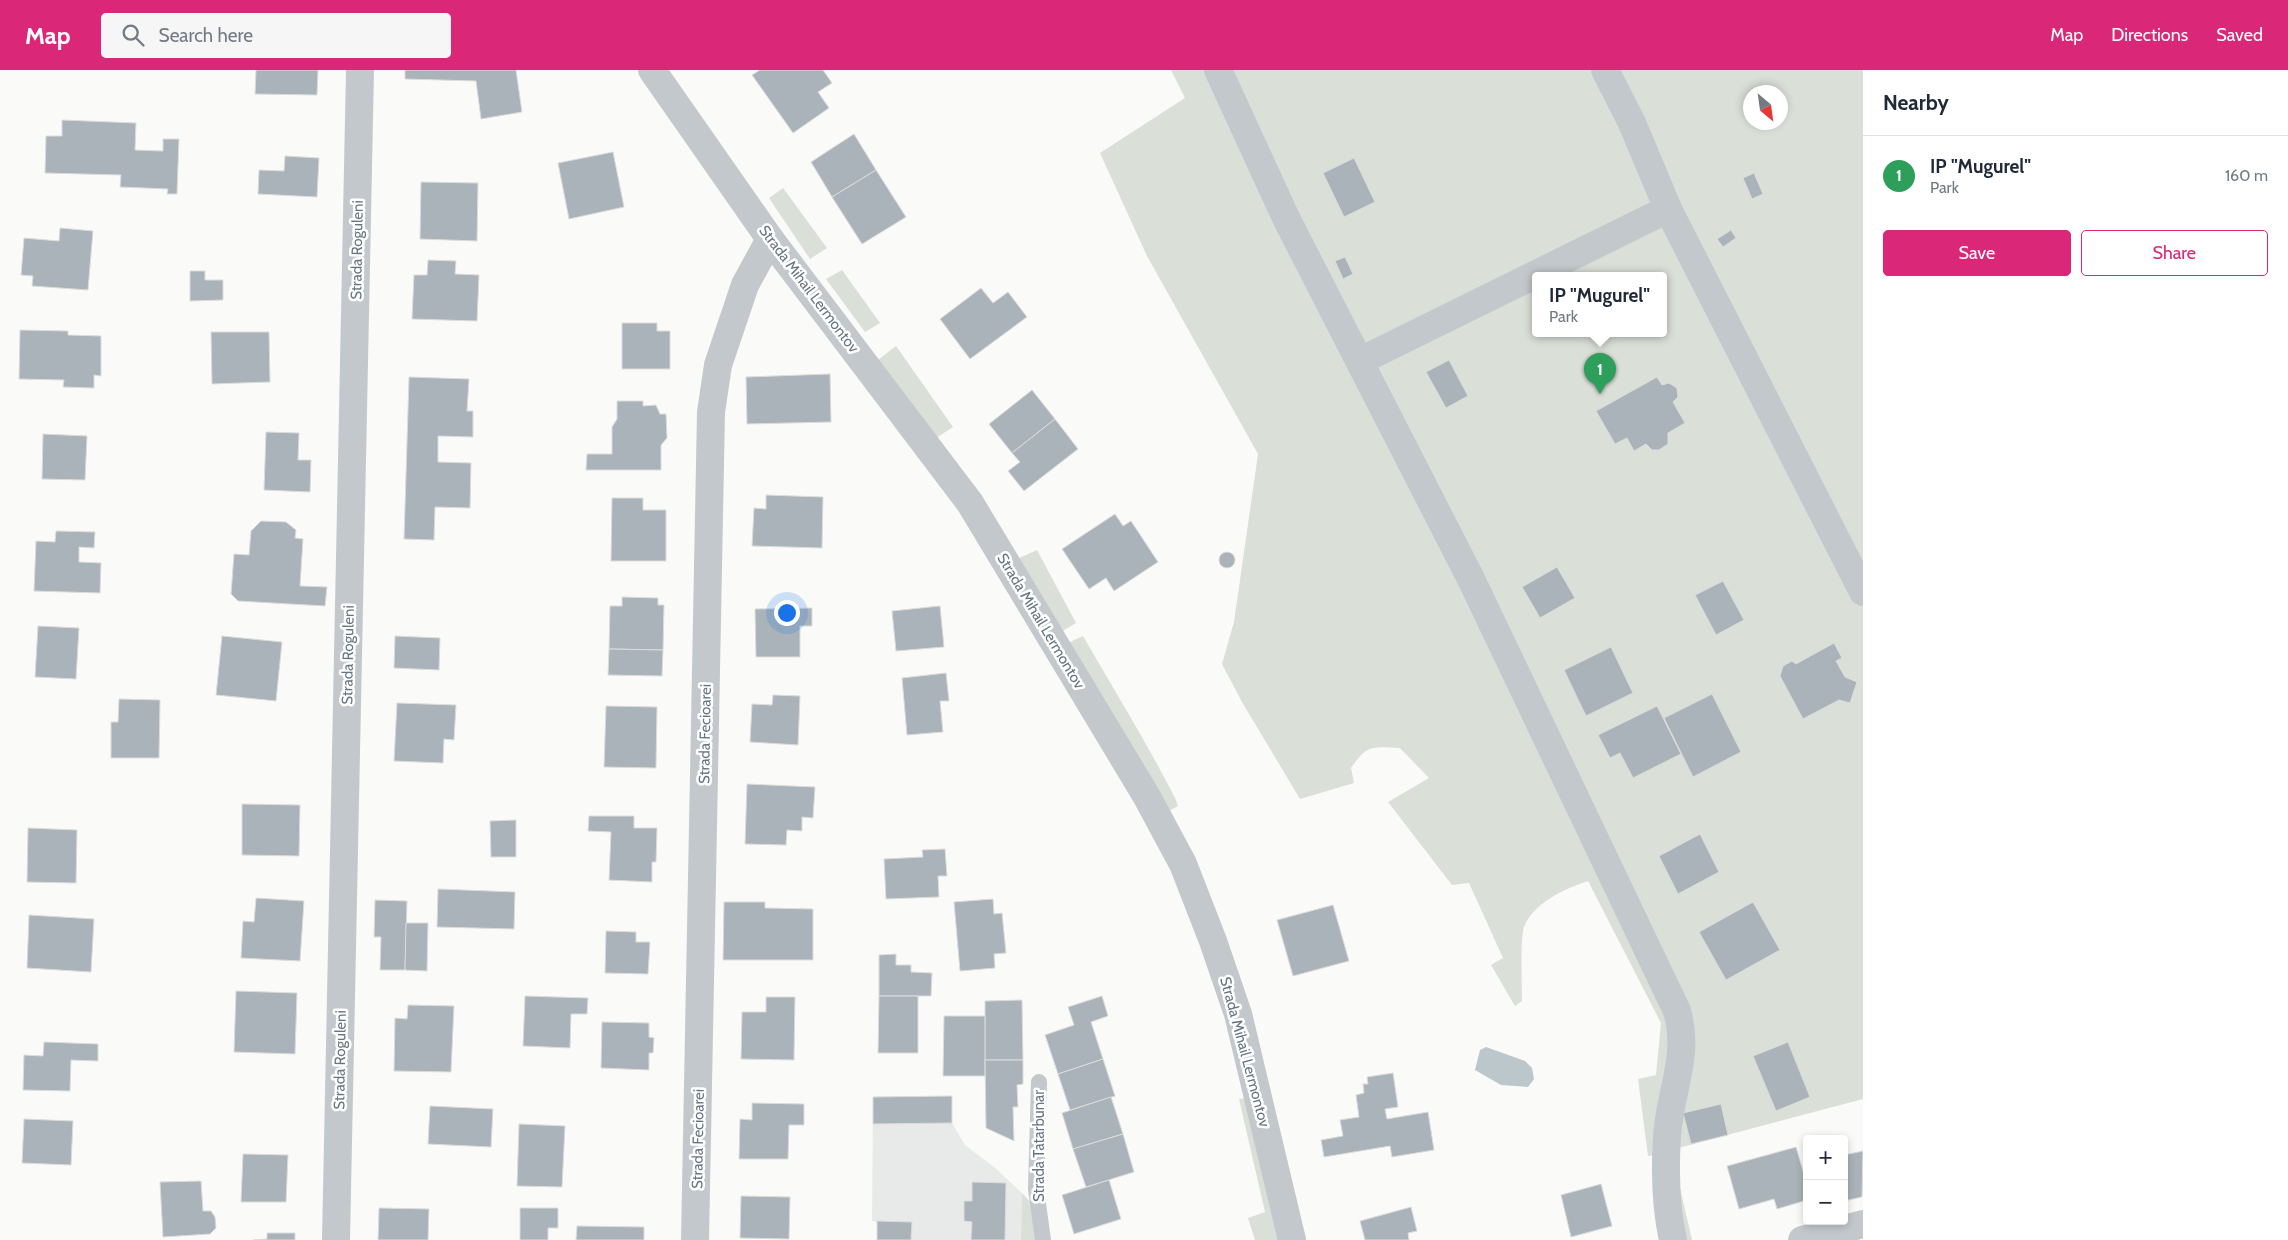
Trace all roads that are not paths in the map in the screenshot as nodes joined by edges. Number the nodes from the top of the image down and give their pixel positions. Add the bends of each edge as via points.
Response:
1 (360, 70) edge
2 (652, 70) edge
3 (1218, 70) edge
4 (1604, 70) edge
5 (1668, 209) junction
6 (770, 240) junction
7 (1540, 272) edge
8 (1532, 276) edge
9 (1360, 361) junction
10 (1863, 592) edge
11 (1039, 1082) dead end
12 (1863, 1224) edge
13 (336, 1240) edge
14 (695, 1240) edge
15 (1044, 1240) edge
16 (1292, 1240) edge
17 (1673, 1240) edge
18 (1802, 1240) edge

1 - 13 street, Strada Roguleni
2 - 6 street, Strada Mihail Lermontov
3 - 9 street via 1287,220
4 - 5 street via 1632,123
5 - 7 street
5 - 10 street
6 - 14 street, Strada Fecioarei via 745,285 718,365 711,412
6 - 16 street, Strada Mihail Lermontov via 970,503 1147,797 1182,864 1238,1014
8 - 9 street
9 - 17 street via 1471,579 1677,1011 1682,1028 1682,1049 1667,1136 1668,1199
11 - 15 lane, Strada Tatarbunar via 1036,1189
12 - 18 street

